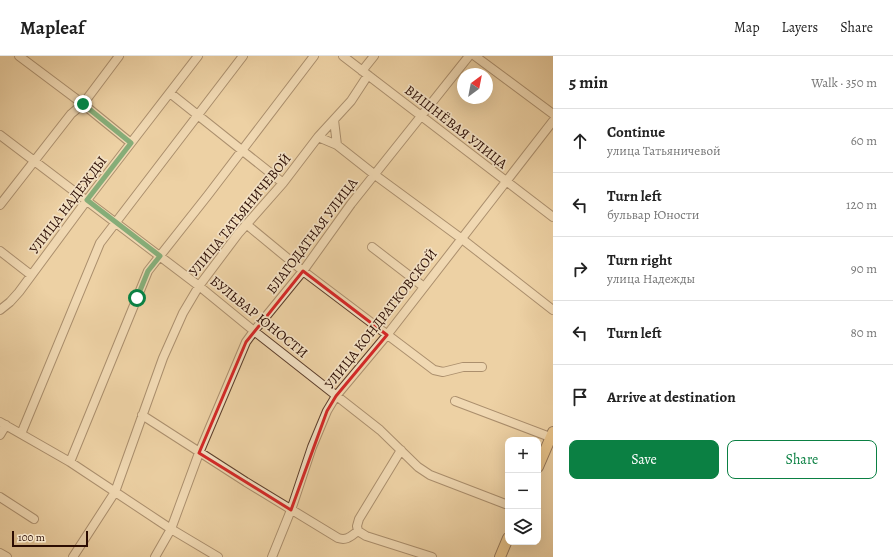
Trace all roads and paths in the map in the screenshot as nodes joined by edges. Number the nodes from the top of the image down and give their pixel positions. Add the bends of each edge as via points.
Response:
1 (19, 56) edge
2 (119, 56) edge
3 (198, 56) edge
4 (243, 56) edge
5 (314, 56) edge
6 (343, 56) edge
7 (374, 56) edge
8 (469, 56) edge
9 (475, 56) edge
10 (365, 73) junction
11 (170, 93) junction
12 (83, 104) junction
13 (553, 114) edge
14 (198, 116) junction
15 (420, 116) junction
16 (334, 120) junction
17 (553, 121) edge
18 (0, 135) edge
19 (318, 137) junction
20 (131, 143) junction
21 (337, 145) junction
22 (242, 150) junction
23 (34, 160) junction
24 (375, 175) junction
25 (506, 181) junction
26 (283, 183) junction
27 (87, 200) junction
28 (0, 205) edge
29 (553, 217) edge
30 (115, 222) junction
31 (246, 224) junction
32 (462, 239) junction
33 (372, 247) dead end
34 (0, 251) edge
35 (160, 256) junction
36 (303, 271) junction
37 (31, 275) junction
38 (199, 286) junction
39 (424, 287) junction
40 (0, 310) edge
41 (553, 310) edge
42 (254, 331) junction
43 (387, 335) junction
44 (482, 367) dead end
45 (336, 396) junction
46 (455, 401) dead end
47 (142, 415) junction
48 (3, 423) edge
49 (21, 434) junction
50 (552, 434) edge
51 (0, 435) edge
52 (401, 450) junction
53 (199, 453) junction
54 (541, 460) edge
55 (70, 462) junction
56 (115, 492) junction
57 (0, 497) edge
58 (505, 504) edge
59 (292, 510) junction
60 (34, 519) dead end
61 (171, 529) junction
62 (358, 531) junction
63 (505, 545) edge
64 (0, 552) edge
65 (419, 555) edge
66 (7, 557) edge
67 (73, 557) edge
68 (154, 557) edge
69 (218, 557) edge
70 (272, 557) edge
71 (432, 557) edge
72 (500, 557) edge

1 - 12 street
2 - 12 street
3 - 11 street, УЛИЦА НАДЕЖДЫ
4 - 14 street
5 - 22 street
6 - 10 street, ВИШНЁВАЯ УЛИЦА
7 - 10 street, УЛИЦА ТАТЬЯНИЧЕВОЙ
8 - 15 street, БЛАГОДАТНАЯ УЛИЦА
9 - 13 street
10 - 15 street, ВИШНЁВАЯ УЛИЦА
10 - 16 street, УЛИЦА ТАТЬЯНИЧЕВОЙ via 351,101
11 - 14 street
11 - 20 street, УЛИЦА НАДЕЖДЫ
12 - 20 street
12 - 23 street via 71,114
14 - 22 street
14 - 30 street
15 - 24 street, БЛАГОДАТНАЯ УЛИЦА
15 - 25 street, ВИШНЁВАЯ УЛИЦА
16 - 19 street, УЛИЦА ТАТЬЯНИЧЕВОЙ
16 - 21 street
17 - 25 street, УЛИЦА КОНДРАТКОВСКОЙ
18 - 23 street, БУЛЬВАР ЮНОСТИ
19 - 21 street
19 - 26 street, УЛИЦА ТАТЬЯНИЧЕВОЙ
20 - 27 street, УЛИЦА НАДЕЖДЫ
21 - 24 street
22 - 26 street
22 - 35 street
23 - 27 street, БУЛЬВАР ЮНОСТИ
23 - 28 street
24 - 32 street
24 - 36 street, БЛАГОДАТНАЯ УЛИЦА
25 - 29 street, ВИШНЁВАЯ УЛИЦА
25 - 32 street, УЛИЦА КОНДРАТКОВСКОЙ
26 - 31 street, УЛИЦА ТАТЬЯНИЧЕВОЙ
27 - 30 street, БУЛЬВАР ЮНОСТИ
27 - 37 street, УЛИЦА НАДЕЖДЫ
30 - 35 street, БУЛЬВАР ЮНОСТИ
30 - 49 street via 100,243
31 - 36 street
31 - 38 street, УЛИЦА ТАТЬЯНИЧЕВОЙ
32 - 39 street, УЛИЦА КОНДРАТКОВСКОЙ
32 - 41 street
33 - 39 street
34 - 37 street
35 - 38 street, БУЛЬВАР ЮНОСТИ
35 - 55 street via 148,271
36 - 42 street, БЛАГОДАТНАЯ УЛИЦА
36 - 43 street
37 - 40 street, УЛИЦА НАДЕЖДЫ via 10,302
38 - 42 street, БУЛЬВАР ЮНОСТИ
38 - 47 street, УЛИЦА ТАТЬЯНИЧЕВОЙ via 183,313 163,358
39 - 43 street, УЛИЦА КОНДРАТКОВСКОЙ
42 - 45 street, БУЛЬВАР ЮНОСТИ
42 - 53 street, БЛАГОДАТНАЯ УЛИЦА via 246,342
43 - 44 street via 434,370 443,372 463,367
43 - 45 street, УЛИЦА КОНДРАТКОВСКОЙ
45 - 52 street, БУЛЬВАР ЮНОСТИ
45 - 59 street, УЛИЦА КОНДРАТКОВСКОЙ via 312,447
46 - 50 street
47 - 53 street
47 - 56 street, УЛИЦА ТАТЬЯНИЧЕВОЙ
48 - 49 street
48 - 51 street
49 - 55 street
50 - 54 main road
52 - 58 street, БУЛЬВАР ЮНОСТИ via 430,475
52 - 62 street via 359,519 356,526
53 - 59 street
53 - 61 street, БЛАГОДАТНАЯ УЛИЦА
55 - 56 street
56 - 61 street
56 - 67 street, УЛИЦА ТАТЬЯНИЧЕВОЙ
57 - 60 street
59 - 62 street via 343,540
59 - 70 street, УЛИЦА КОНДРАТКОВСКОЙ
61 - 68 street, БЛАГОДАТНАЯ УЛИЦА
61 - 69 street
62 - 65 street
63 - 72 main road
64 - 66 street
65 - 71 street

